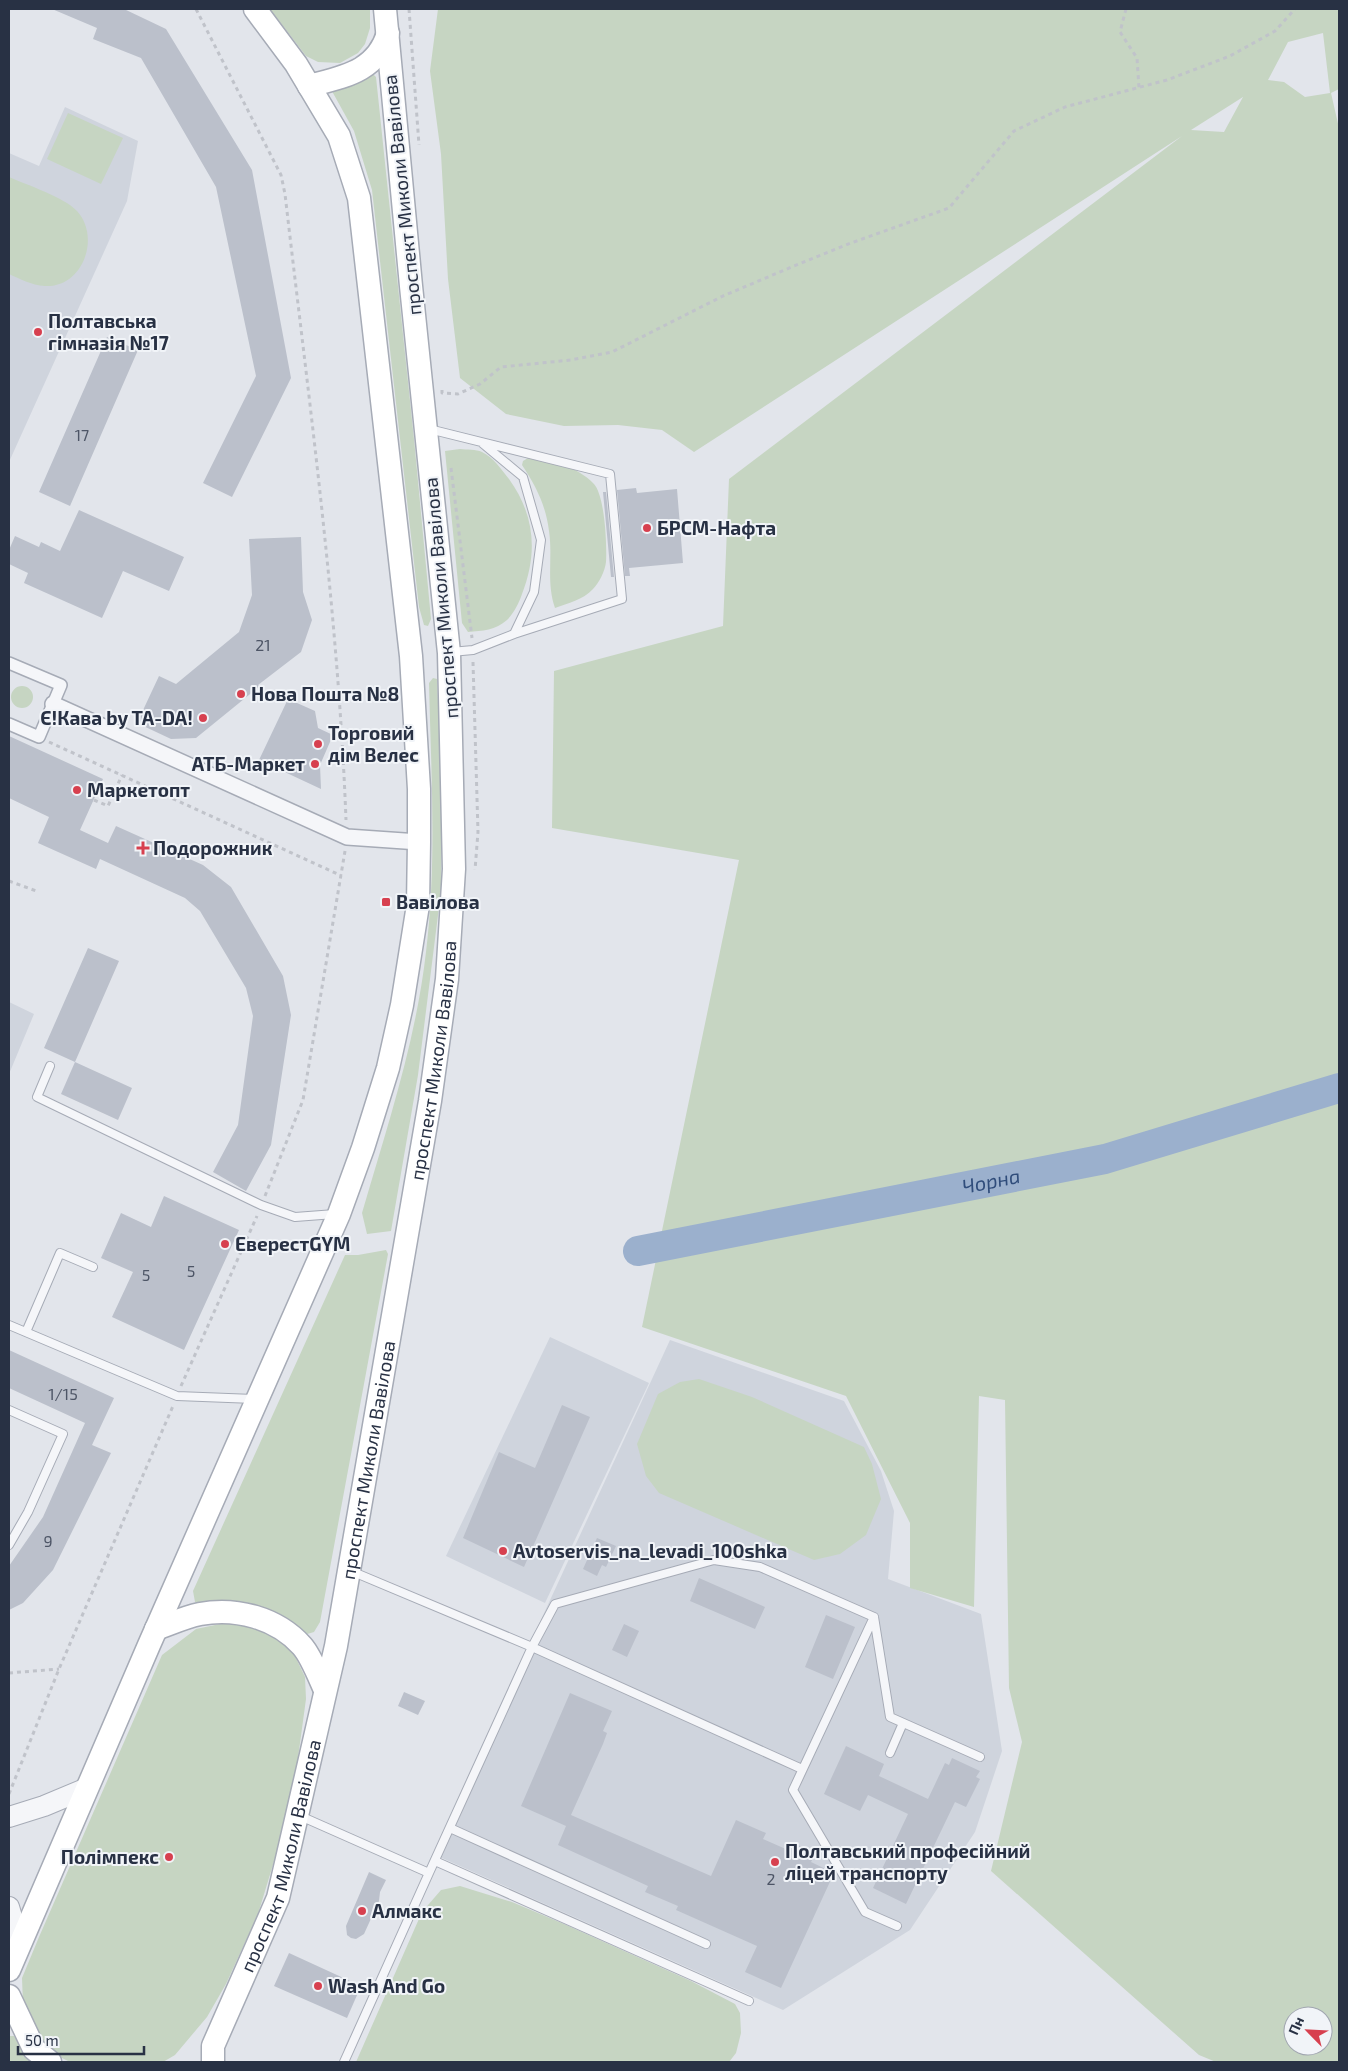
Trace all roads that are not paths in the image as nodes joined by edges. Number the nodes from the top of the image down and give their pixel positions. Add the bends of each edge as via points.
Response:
1 (255, 9) edge
2 (386, 9) edge
3 (404, 9) edge
4 (387, 36) junction
5 (308, 86) junction
6 (426, 428) junction
7 (479, 441) junction
8 (514, 634) junction
9 (449, 653) junction
10 (411, 656) junction
11 (9, 664) edge
12 (53, 704) junction
13 (9, 724) edge
14 (420, 842) junction
15 (50, 1066) dead end
16 (340, 1214) junction
17 (93, 1267) dead end
18 (9, 1325) edge
19 (26, 1332) junction
20 (258, 1399) junction
21 (9, 1410) edge
22 (9, 1544) edge
23 (349, 1571) junction
24 (874, 1617) junction
25 (156, 1629) junction
26 (532, 1648) junction
27 (325, 1690) junction
28 (903, 1723) junction
29 (890, 1753) dead end
30 (980, 1757) dead end
31 (802, 1770) junction
32 (88, 1788) junction
33 (297, 1814) junction
34 (9, 1817) edge
35 (450, 1828) junction
36 (435, 1861) junction
37 (429, 1873) junction
38 (9, 1907) edge
39 (897, 1926) dead end
40 (20, 1944) junction
41 (706, 1944) dead end
42 (9, 1970) edge
43 (9, 1996) edge
44 (749, 2000) dead end
45 (213, 2054) edge
46 (50, 2062) edge
47 (195, 2062) edge
48 (344, 2062) edge

1 - 5 main road, проспект Миколи Вавілова via 296,64
2 - 4 main road
3 - 4 main road
4 - 5 main road via 376,57 361,70
4 - 6 main road, проспект Миколи Вавілова
5 - 10 main road, проспект Миколи Вавілова via 339,136 358,198
6 - 7 lane
6 - 9 main road, проспект Миколи Вавілова
7 - 8 lane via 523,477 541,540 534,592
7 - 8 lane via 610,474 622,599
8 - 9 lane via 473,650
9 - 10 main road
9 - 23 main road, проспект Миколи Вавілова via 454,869 447,978 430,1101
10 - 14 main road, проспект Миколи Вавілова
11 - 12 street via 61,685
12 - 13 street via 39,737
12 - 14 street via 347,837
14 - 16 main road, проспект Миколи Вавілова via 418,905 402,1005 388,1068
15 - 16 lane via 37,1097 261,1205 295,1217
16 - 20 main road, проспект Миколи Вавілова
17 - 19 lane via 60,1253
18 - 19 lane
19 - 20 lane via 177,1396
20 - 25 main road, проспект Миколи Вавілова
21 - 22 lane via 64,1434 28,1512
23 - 26 lane
23 - 27 main road, проспект Миколи Вавілова
24 - 26 lane via 760,1567 714,1560 555,1604
24 - 28 lane via 890,1717
24 - 31 lane
25 - 27 main road via 200,1614 254,1615 277,1626 302,1646
25 - 32 main road, проспект Миколи Вавілова
26 - 31 lane
26 - 35 lane
27 - 33 main road, проспект Миколи Вавілова
28 - 29 lane
28 - 30 lane
31 - 39 lane via 793,1790 865,1912
32 - 34 street
32 - 40 main road, проспект Миколи Вавілова
33 - 37 lane
33 - 45 main road, проспект Миколи Вавілова via 278,1898
35 - 36 lane
35 - 41 lane
36 - 37 lane
36 - 44 lane
37 - 48 lane
38 - 40 street
40 - 42 main road, проспект Миколи Вавілова
43 - 46 main road via 34,2049
45 - 47 main road

